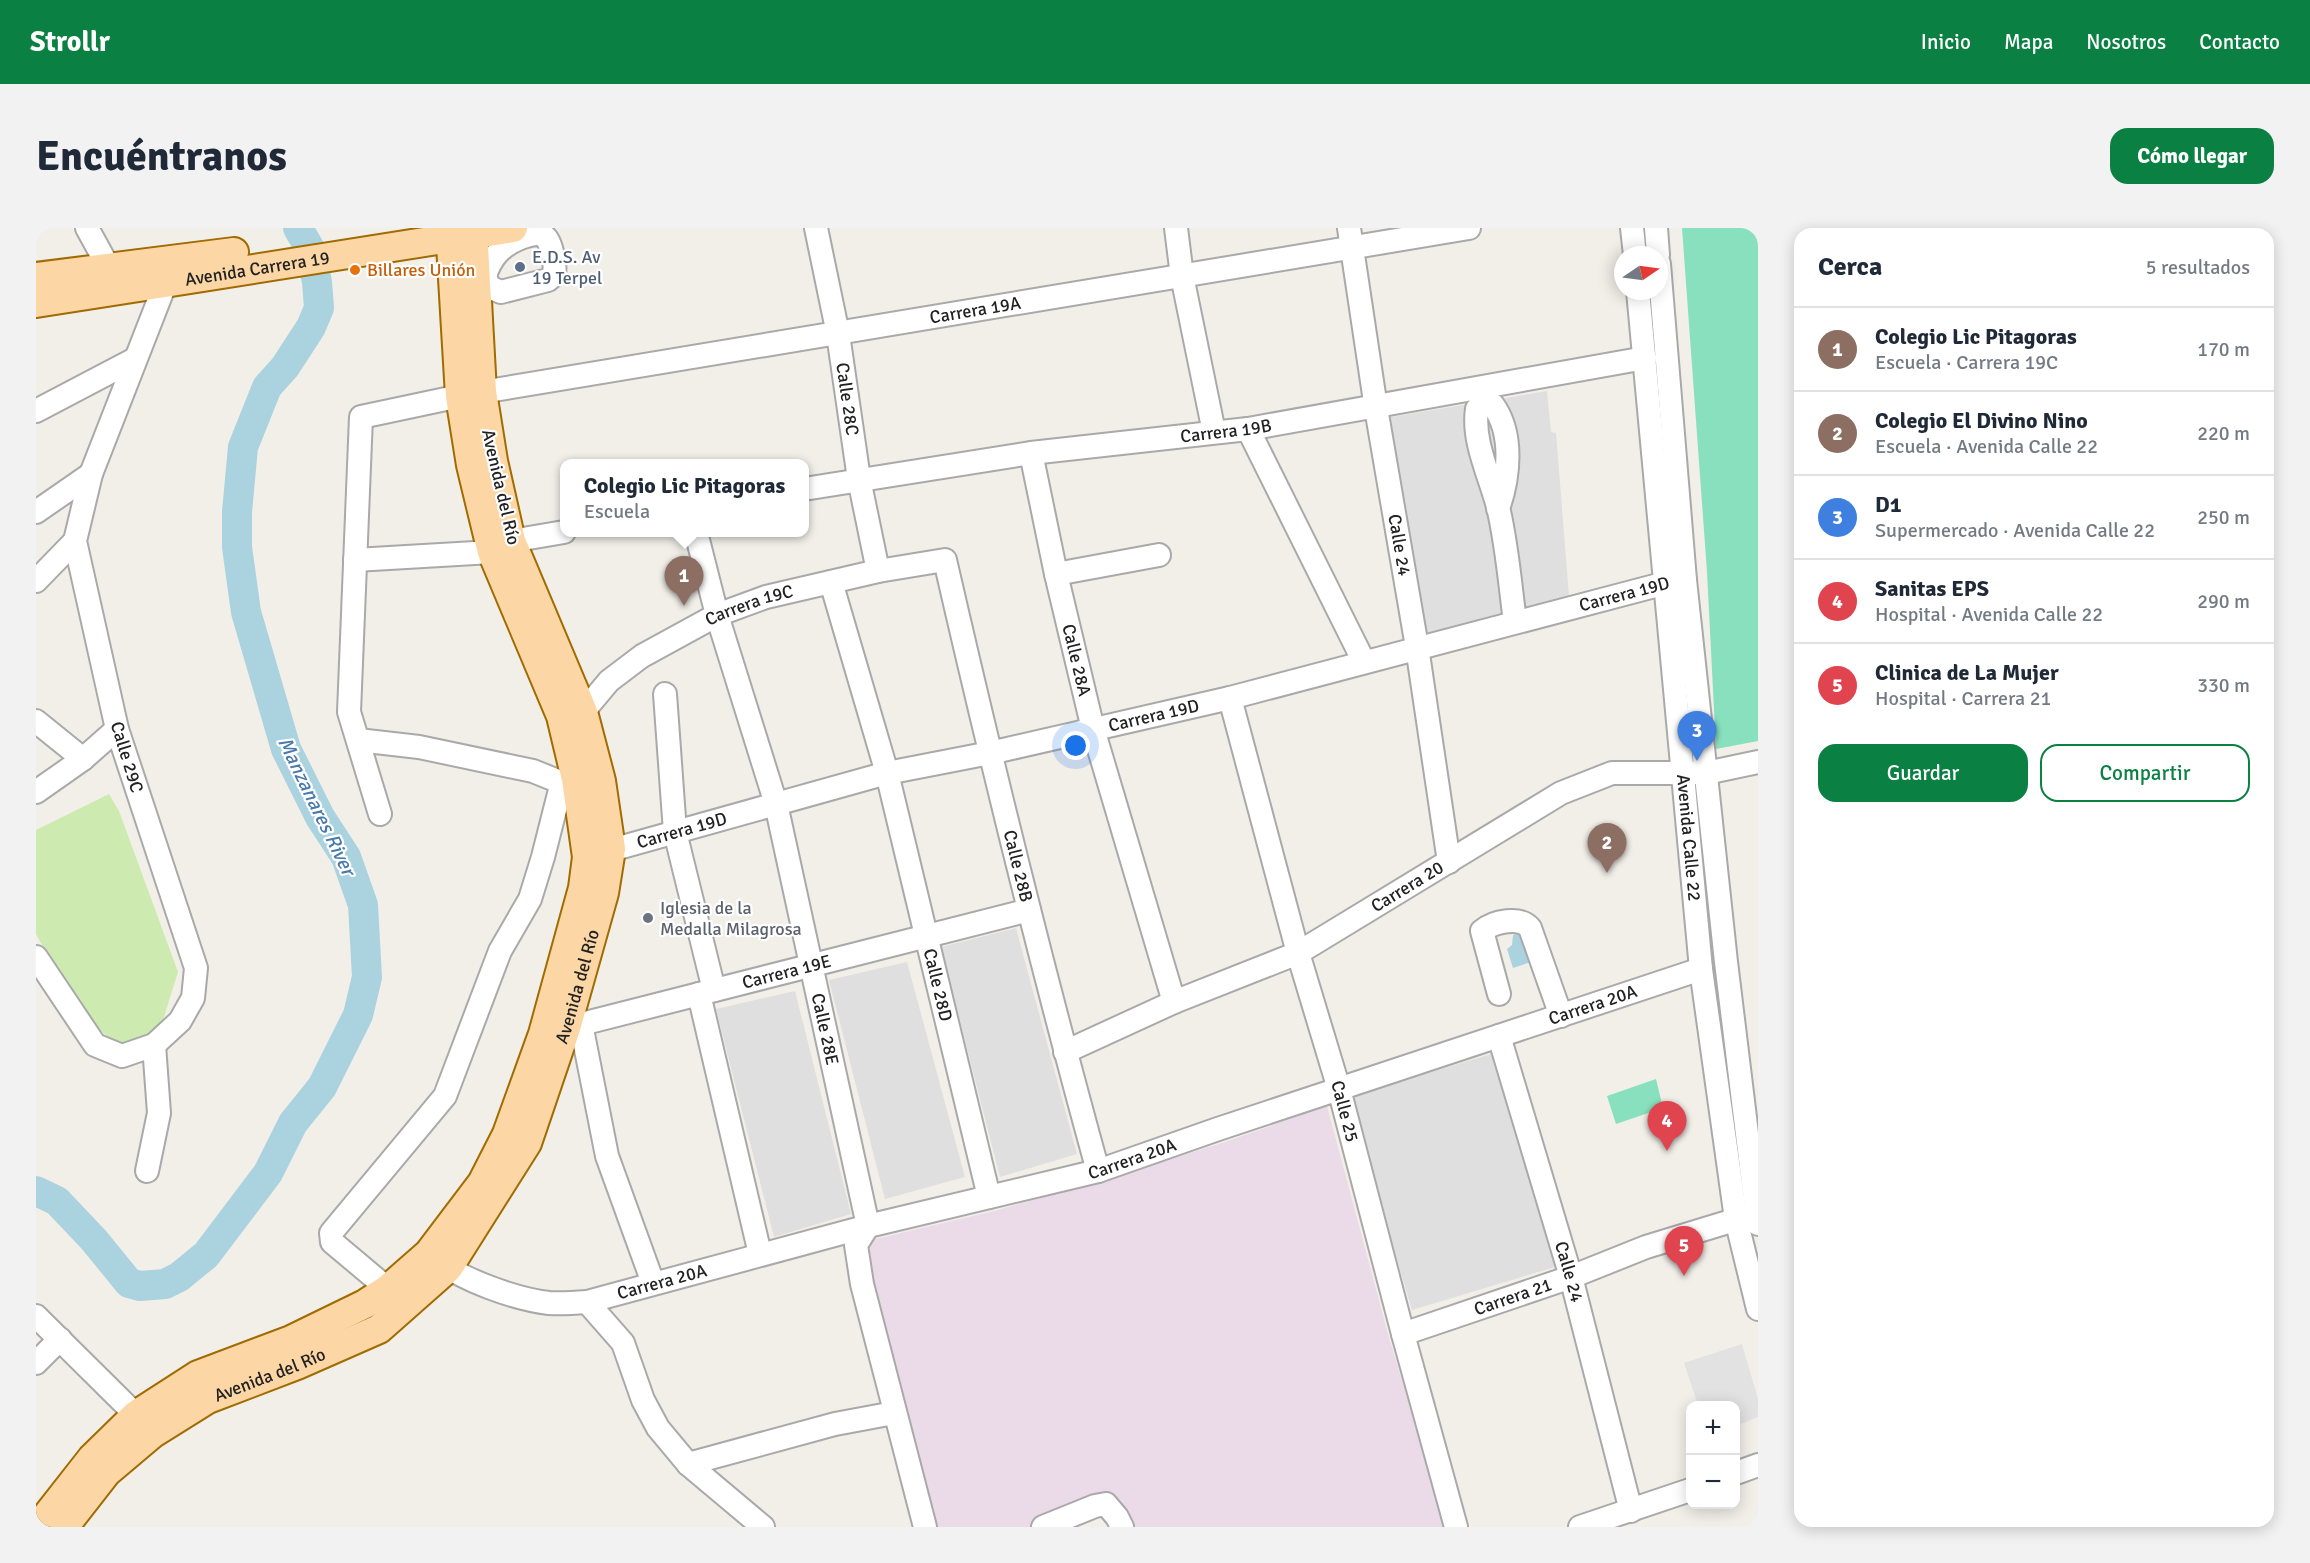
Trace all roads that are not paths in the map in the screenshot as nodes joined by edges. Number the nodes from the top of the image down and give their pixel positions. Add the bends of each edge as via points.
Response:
1 (87, 228) edge
2 (393, 228) edge
3 (816, 228) edge
4 (1176, 228) edge
5 (1469, 228) edge
6 (1632, 228) edge
7 (1656, 228) edge
8 (517, 231) edge
9 (462, 232) edge
10 (1350, 238) edge
11 (1634, 246) edge
12 (1657, 246) edge
13 (326, 249) junction
14 (213, 265) junction
15 (109, 268) junction
16 (42, 272) edge
17 (1182, 276) junction
18 (481, 277) junction
19 (166, 282) junction
20 (1639, 300) edge
21 (1661, 300) edge
22 (36, 303) edge
23 (838, 334) junction
24 (1645, 358) junction
25 (135, 359) junction
26 (471, 394) junction
27 (1376, 408) junction
28 (38, 409) edge
29 (1248, 429) junction
30 (1214, 432) junction
31 (1031, 453) junction
32 (91, 474) junction
33 (859, 479) junction
34 (809, 488) edge
35 (1498, 509) dead end
36 (36, 512) edge
37 (560, 533) edge
38 (697, 537) edge
39 (75, 541) junction
40 (502, 547) junction
41 (1158, 555) dead end
42 (355, 560) junction
43 (945, 560) joint
44 (878, 571) junction
45 (1056, 574) junction
46 (36, 581) edge
47 (831, 582) junction
48 (1676, 582) junction
49 (717, 615) junction
50 (1515, 622) junction
51 (1417, 647) junction
52 (1364, 662) junction
53 (665, 694) dead end
54 (1230, 698) junction
55 (584, 712) junction
56 (36, 721) edge
57 (117, 729) junction
58 (1093, 729) junction
59 (358, 740) junction
60 (990, 753) junction
61 (83, 759) junction
62 (1758, 762) edge
63 (887, 773) junction
64 (1706, 773) junction
65 (1682, 774) junction
66 (570, 785) junction
67 (36, 792) edge
68 (776, 804) junction
69 (380, 814) dead end
70 (675, 832) junction
71 (599, 853) junction
72 (1449, 862) junction
73 (1029, 910) junction
74 (925, 937) junction
75 (1298, 953) junction
76 (36, 957) edge
77 (812, 966) junction
78 (1701, 969) junction
79 (707, 992) junction
80 (1499, 994) dead end
81 (1174, 1002) junction
82 (1560, 1016) junction
83 (563, 1029) junction
84 (1499, 1036) junction
85 (154, 1045) junction
86 (1065, 1052) junction
87 (1339, 1089) junction
88 (1098, 1171) junction
89 (147, 1172) dead end
90 (988, 1197) junction
91 (1752, 1217) edge
92 (868, 1226) junction
93 (760, 1254) junction
94 (438, 1261) junction
95 (1571, 1277) junction
96 (653, 1283) junction
97 (388, 1289) junction
98 (587, 1302) junction
99 (1758, 1310) edge
100 (36, 1316) edge
101 (1403, 1334) junction
102 (60, 1339) junction
103 (36, 1363) edge
104 (894, 1413) junction
105 (136, 1415) junction
106 (688, 1464) junction
107 (1758, 1465) edge
108 (1740, 1472) edge
109 (1686, 1491) edge
110 (1631, 1511) junction
111 (38, 1527) edge
112 (64, 1527) edge
113 (763, 1527) edge
114 (925, 1527) edge
115 (1043, 1527) edge
116 (1122, 1527) edge
117 (1456, 1527) edge
118 (1580, 1527) edge

1 - 15 street
2 - 13 main road, Avenida Carrera 19
3 - 23 street, Calle 28C
4 - 17 street
5 - 10 street, Carrera 19A
6 - 11 street
7 - 12 street
8 - 9 main road, Avenida Carrera 19
8 - 18 street
8 - 18 street via 540,234 549,242 553,276 501,292 489,287
9 - 13 main road, Avenida Carrera 19
9 - 18 main road, Avenida del Río
9 - 26 main road, Avenida del Río
10 - 17 street, Carrera 19A
10 - 27 street, Calle 24
13 - 14 main road, Avenida Carrera 19
14 - 15 main road, Avenida Carrera 19
14 - 19 main road, Avenida Carrera 19
15 - 16 main road, Avenida Carrera 19
17 - 23 street, Carrera 19A
17 - 30 street
18 - 26 main road, Avenida del Río
19 - 22 main road, Avenida Carrera 19
19 - 25 street, Calle 29C
20 - 24 street, Avenida Calle 22
21 - 48 street, Avenida Calle 22
23 - 26 street, Carrera 19A
23 - 33 street, Calle 28C
24 - 27 street, Carrera 19B
24 - 48 street, Avenida Calle 22
25 - 28 street
25 - 32 street, Calle 29C
26 - 40 main road, Avenida del Río via 471,465
26 - 42 street, Carrera 19A via 361,417
27 - 29 street, Carrera 19B
27 - 51 street, Calle 24
29 - 30 street, Carrera 19B
29 - 52 street
30 - 31 street, Carrera 19B
31 - 33 street, Carrera 19B
31 - 45 street, Calle 28A
32 - 36 street
32 - 39 street, Calle 29C
33 - 34 street, Carrera 19B
33 - 44 street, Calle 28C
35 - 50 street
37 - 40 street
38 - 49 street, Calle 28E
39 - 46 street
39 - 57 street, Calle 29C
40 - 42 street
40 - 55 main road, Avenida del Río
40 - 66 main road, Avenida del Río via 561,716
41 - 45 street
42 - 59 street via 349,712
43 - 44 street, Carrera 19C
43 - 60 street, Calle 28B
44 - 47 street, Carrera 19C
45 - 58 street, Calle 28A
47 - 49 street, Carrera 19C via 766,597
47 - 63 street, Calle 28D
48 - 50 street, Carrera 19D
48 - 64 street, Avenida Calle 22
48 - 65 street, Avenida Calle 22
49 - 55 street, Carrera 19C via 642,656 609,681
49 - 68 street, Calle 28E
50 - 51 street, Carrera 19D
51 - 52 street, Carrera 19D
51 - 72 street, Calle 24
52 - 54 street, Carrera 19D
53 - 70 street
54 - 58 street, Carrera 19D
54 - 75 street, Calle 25
55 - 71 main road, Avenida del Río via 601,781
56 - 61 street
57 - 61 street
57 - 85 street, Calle 29C via 196,968 192,998 180,1021
58 - 60 street, Carrera 19D
58 - 81 street, Calle 28A
59 - 66 street via 419,747 533,771
59 - 69 street
60 - 63 street, Carrera 19D
60 - 73 street, Calle 28B
61 - 67 street
62 - 64 street, Carrera 20
63 - 68 street, Carrera 19D
63 - 74 street, Calle 28D
64 - 65 street, Carrera 20
64 - 91 street, Avenida Calle 22
65 - 72 street, Carrera 20 via 1612,773 1561,793
65 - 78 street, Avenida Calle 22
66 - 71 main road, Avenida del Río
66 - 97 street via 530,899 500,951 445,1096 332,1233 332,1242
68 - 70 street, Carrera 19D
68 - 77 street, Calle 28E
70 - 71 street, Carrera 19D
70 - 79 street
71 - 83 main road, Avenida del Río via 583,888
72 - 75 street, Carrera 20
73 - 74 street, Carrera 19E
73 - 86 street, Calle 28B
74 - 77 street, Carrera 19E
74 - 90 street, Calle 28D
75 - 81 street, Carrera 20
75 - 87 street, Calle 25
76 - 85 street via 94,1045 122,1056
77 - 79 street, Carrera 19E
77 - 92 street, Calle 28E
78 - 82 street, Carrera 20A
78 - 91 street, Avenida Calle 22
79 - 83 street, Carrera 19E
79 - 93 street
80 - 82 street via 1482,930 1517,920 1525,922
81 - 86 street, Carrera 20
82 - 84 street, Carrera 20A
83 - 94 main road, Avenida del Río
83 - 96 street
84 - 87 street, Carrera 20A
84 - 95 street, Calle 24
85 - 89 street via 159,1113
86 - 88 street, Calle 28B
87 - 88 street, Carrera 20A
87 - 101 street, Calle 25
88 - 90 street, Carrera 20A
90 - 92 street, Carrera 20A
91 - 95 street, Carrera 21 via 1646,1247
91 - 99 street, Avenida Calle 22
92 - 93 street, Carrera 20A
92 - 104 street via 856,1245
93 - 96 street, Carrera 20A
94 - 97 main road, Avenida del Río
94 - 98 street, Carrera 20A via 511,1295 550,1303
94 - 112 main road, Avenida del Río via 378,1329 208,1399 152,1434 107,1472
95 - 101 street, Carrera 21
95 - 110 street, Calle 24
96 - 98 street, Carrera 20A
97 - 105 main road, Avenida del Río via 365,1305 291,1340 198,1375
98 - 106 street via 623,1343 643,1400 658,1428
100 - 102 street
101 - 117 street, Calle 25
102 - 103 street
102 - 105 street
104 - 106 street via 835,1424
104 - 114 street
105 - 111 main road, Avenida del Río via 92,1458
106 - 113 street
107 - 108 street
109 - 110 street
110 - 118 street
115 - 116 street via 1106,1504

